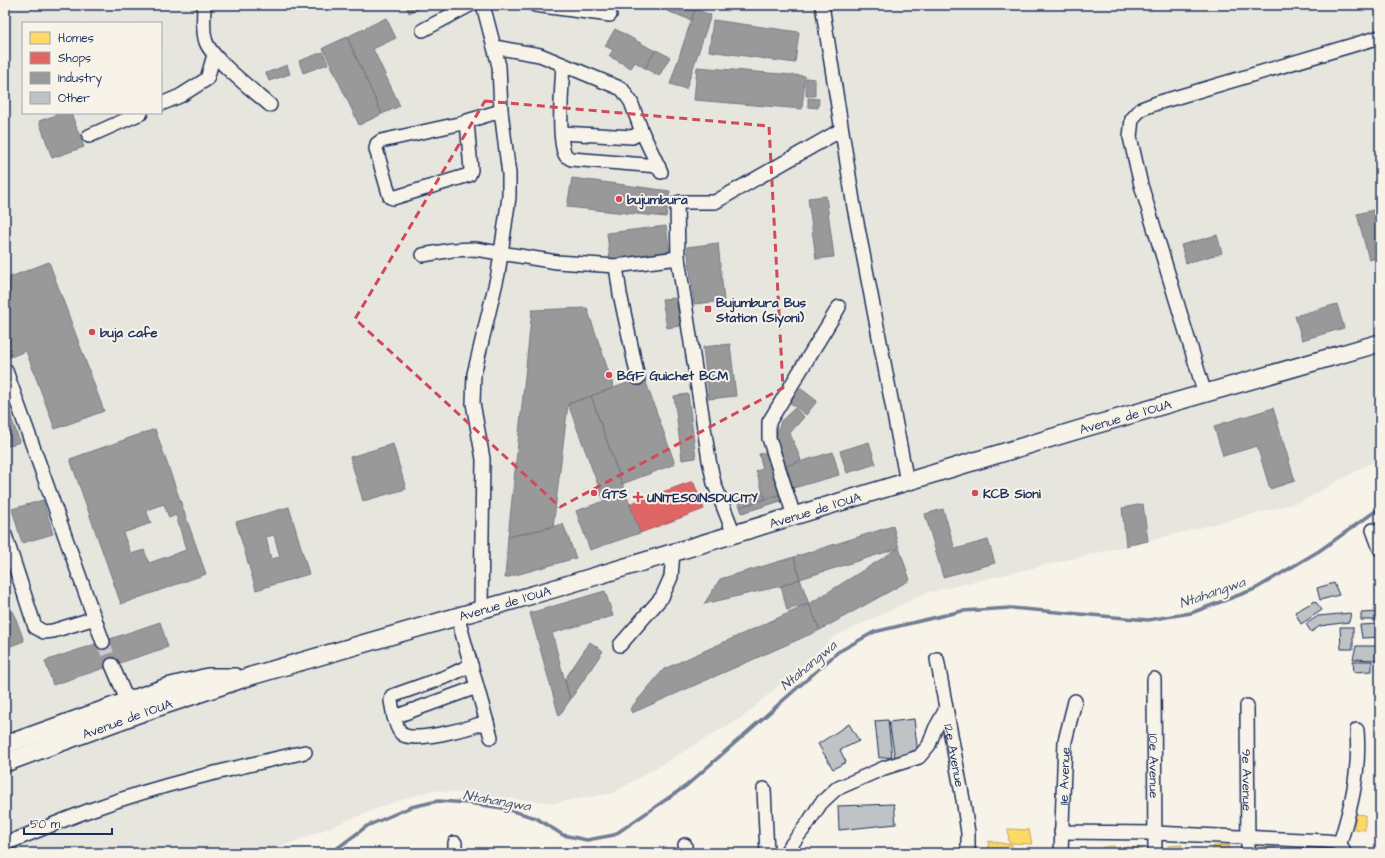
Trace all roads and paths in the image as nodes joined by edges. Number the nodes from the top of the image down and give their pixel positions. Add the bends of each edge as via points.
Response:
1 (204, 5) edge
2 (470, 5) edge
3 (483, 5) edge
4 (535, 5) edge
5 (822, 5) edge
6 (610, 15) dead end
7 (423, 30) dead end
8 (1380, 37) edge
9 (494, 47) junction
10 (214, 55) junction
11 (563, 65) junction
12 (162, 104) edge
13 (270, 105) dead end
14 (501, 111) junction
15 (139, 114) edge
16 (467, 121) junction
17 (840, 130) junction
18 (642, 132) junction
19 (562, 133) junction
20 (89, 136) dead end
21 (501, 253) junction
22 (423, 255) dead end
23 (678, 258) junction
24 (616, 266) junction
25 (839, 307) dead end
26 (1380, 343) edge
27 (6, 371) edge
28 (638, 378) dead end
29 (1205, 394) junction
30 (907, 482) junction
31 (794, 516) junction
32 (1373, 530) dead end
33 (734, 534) junction
34 (5, 535) edge
35 (1380, 550) edge
36 (673, 552) junction
37 (481, 609) junction
38 (457, 615) junction
39 (96, 618) junction
40 (103, 642) tunnel mouth
41 (620, 645) dead end
42 (938, 658) dead end
43 (112, 665) tunnel mouth
44 (471, 665) junction
45 (251, 676) junction
46 (1154, 679) dead end
47 (477, 687) junction
48 (127, 700) junction
49 (1074, 701) dead end
50 (1247, 706) dead end
51 (946, 709) junction
52 (135, 715) junction
53 (394, 717) junction
54 (487, 722) junction
55 (1357, 730) dead end
56 (491, 737) dead end
57 (5, 745) edge
58 (305, 752) dead end
59 (5, 762) edge
60 (764, 789) dead end
61 (1062, 832) junction
62 (1155, 833) junction
63 (1248, 836) junction
64 (5, 844) edge
65 (1342, 850) edge
66 (767, 853) edge
67 (785, 853) edge
68 (968, 853) edge
69 (1061, 853) edge
70 (1155, 853) edge
71 (1248, 853) edge

1 - 10 street via 206,42
2 - 7 street
3 - 9 street
4 - 6 street
5 - 17 street
8 - 29 street via 1157,103 1141,109 1132,119 1130,137 1141,185
9 - 11 street via 540,55
9 - 14 street via 499,66
10 - 12 street via 207,79
10 - 13 street
11 - 18 street via 622,90 631,102
11 - 19 street
14 - 16 street
14 - 21 street via 509,174 509,197
15 - 20 street
16 - 16 street via 377,144 376,149 390,198 469,175 471,170
17 - 23 street via 715,202 677,203
17 - 30 street
18 - 19 street via 632,137
18 - 19 street via 660,169 571,159 564,153
21 - 22 street via 475,249
21 - 24 street
21 - 37 street via 474,374 473,403 483,459
23 - 24 street
23 - 33 street via 709,460 714,483
24 - 28 street
25 - 31 street via 769,422 769,438
26 - 29 main road, Avenue de l'OUA
27 - 39 street
29 - 30 main road, Avenue de l'OUA
30 - 31 main road, Avenue de l'OUA
31 - 33 main road, Avenue de l'OUA
32 - 35 street
33 - 36 main road, Avenue de l'OUA
34 - 39 street via 35,627 44,632 53,631
36 - 37 main road, Avenue de l'OUA
36 - 41 street via 671,577 662,597
37 - 38 main road, Avenue de l'OUA
38 - 44 street
38 - 45 main road, Avenue de l'OUA
39 - 40 street
42 - 51 street, 12e Avenue
43 - 48 street
44 - 47 street
44 - 53 street via 392,696
45 - 48 main road, Avenue de l'OUA via 189,680
45 - 52 main road, Avenue de l'OUA
46 - 62 street, 10e Avenue
47 - 53 street
47 - 54 street
48 - 52 main road
48 - 57 main road, Avenue de l'OUA
49 - 61 street, 11e Avenue via 1065,741
50 - 63 street, 9e Avenue
51 - 67 street via 929,745 919,757 884,768 836,789 821,803
51 - 68 street, 12e Avenue via 964,805
52 - 59 main road, Avenue de l'OUA
53 - 54 street via 402,735 408,737 423,737 460,730
54 - 56 street
55 - 65 street via 1359,755
58 - 64 street via 147,792 93,809
60 - 66 street
61 - 62 street
61 - 69 street, 11e Avenue
62 - 63 street
62 - 70 street, 10e Avenue
63 - 65 street via 1325,841
63 - 71 street, 9e Avenue

